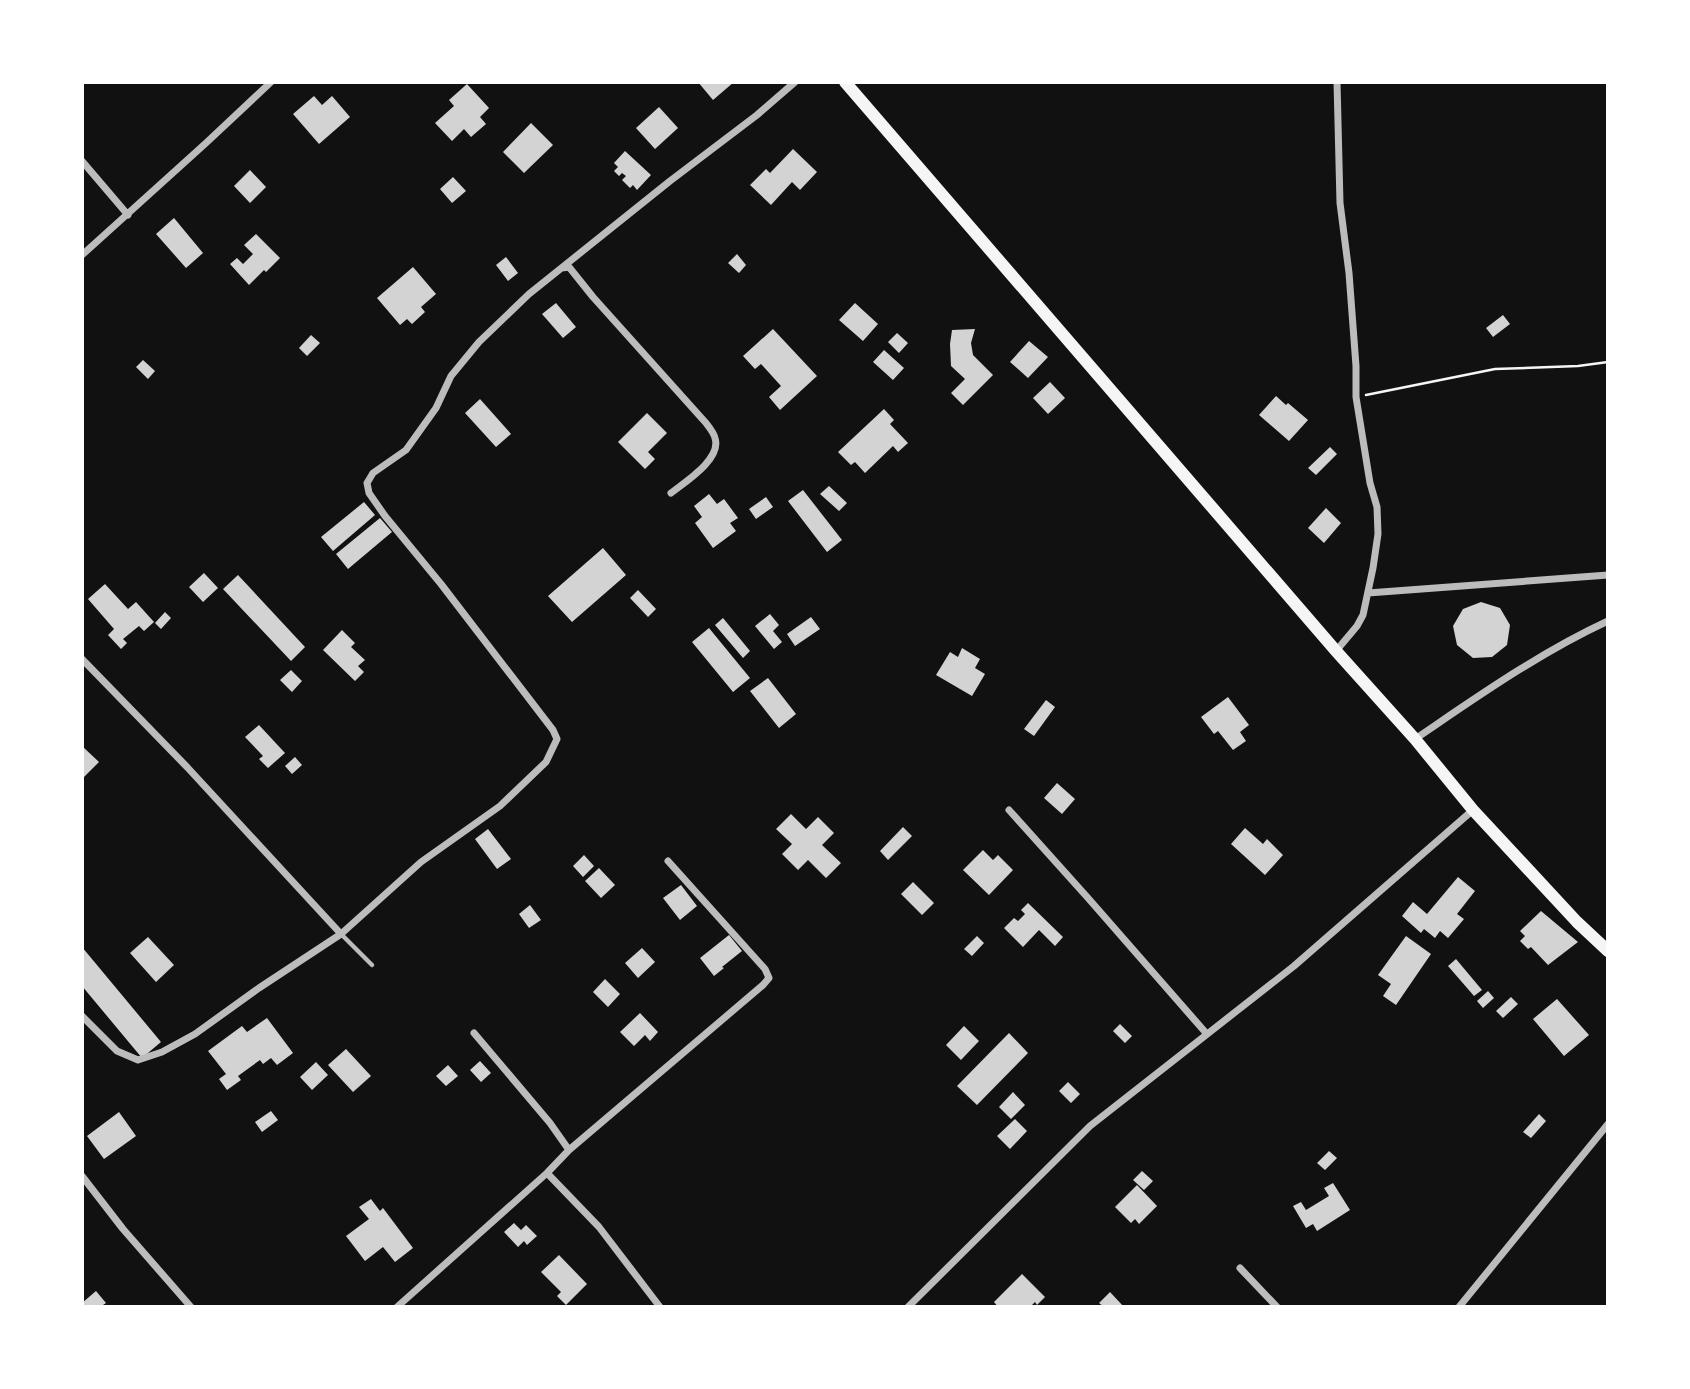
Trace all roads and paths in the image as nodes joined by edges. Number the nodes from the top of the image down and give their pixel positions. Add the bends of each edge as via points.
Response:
1 (271, 82) edge
2 (795, 82) edge
3 (845, 82) edge
4 (1337, 82) edge
5 (82, 161) edge
6 (128, 215) junction
7 (82, 255) edge
8 (561, 268) junction
9 (1608, 362) edge
10 (1356, 397) junction
11 (671, 493) dead end
12 (1608, 575) edge
13 (1368, 593) junction
14 (1608, 621) edge
15 (1336, 650) junction
16 (82, 659) edge
17 (1415, 739) junction
18 (1009, 810) dead end
19 (1474, 810) junction
20 (668, 861) dead end
21 (341, 934) junction
22 (1608, 951) edge
23 (372, 965) dead end
24 (82, 1016) edge
25 (474, 1033) dead end
26 (1206, 1033) junction
27 (1608, 1124) edge
28 (569, 1150) junction
29 (547, 1173) junction
30 (82, 1176) edge
31 (1240, 1268) dead end
32 (191, 1307) edge
33 (397, 1307) edge
34 (660, 1307) edge
35 (908, 1307) edge
36 (1277, 1307) edge
37 (1458, 1307) edge

1 - 6 street
2 - 8 street
3 - 15 main road
4 - 10 street via 1340,203
5 - 6 street
6 - 7 street
8 - 11 street via 569,267 716,438 716,450 708,462
8 - 21 street via 479,342 451,376 436,408 406,450 373,473 367,483 385,516 508,669 556,739 545,762 500,806 421,862
9 - 10 path via 1495,369
10 - 13 street via 1377,508 1378,534
12 - 13 street
13 - 15 street via 1357,626
14 - 17 street via 1488,689
15 - 17 main road
16 - 21 street
17 - 19 main road
18 - 26 street
19 - 22 main road
19 - 26 street via 1294,966
20 - 28 street via 769,978
21 - 23 lane
21 - 24 street via 195,1034 138,1060 117,1051
25 - 28 street
26 - 35 street via 1090,1126
27 - 37 street
28 - 29 street
29 - 33 street
29 - 34 street via 599,1227
30 - 32 street
31 - 36 street

